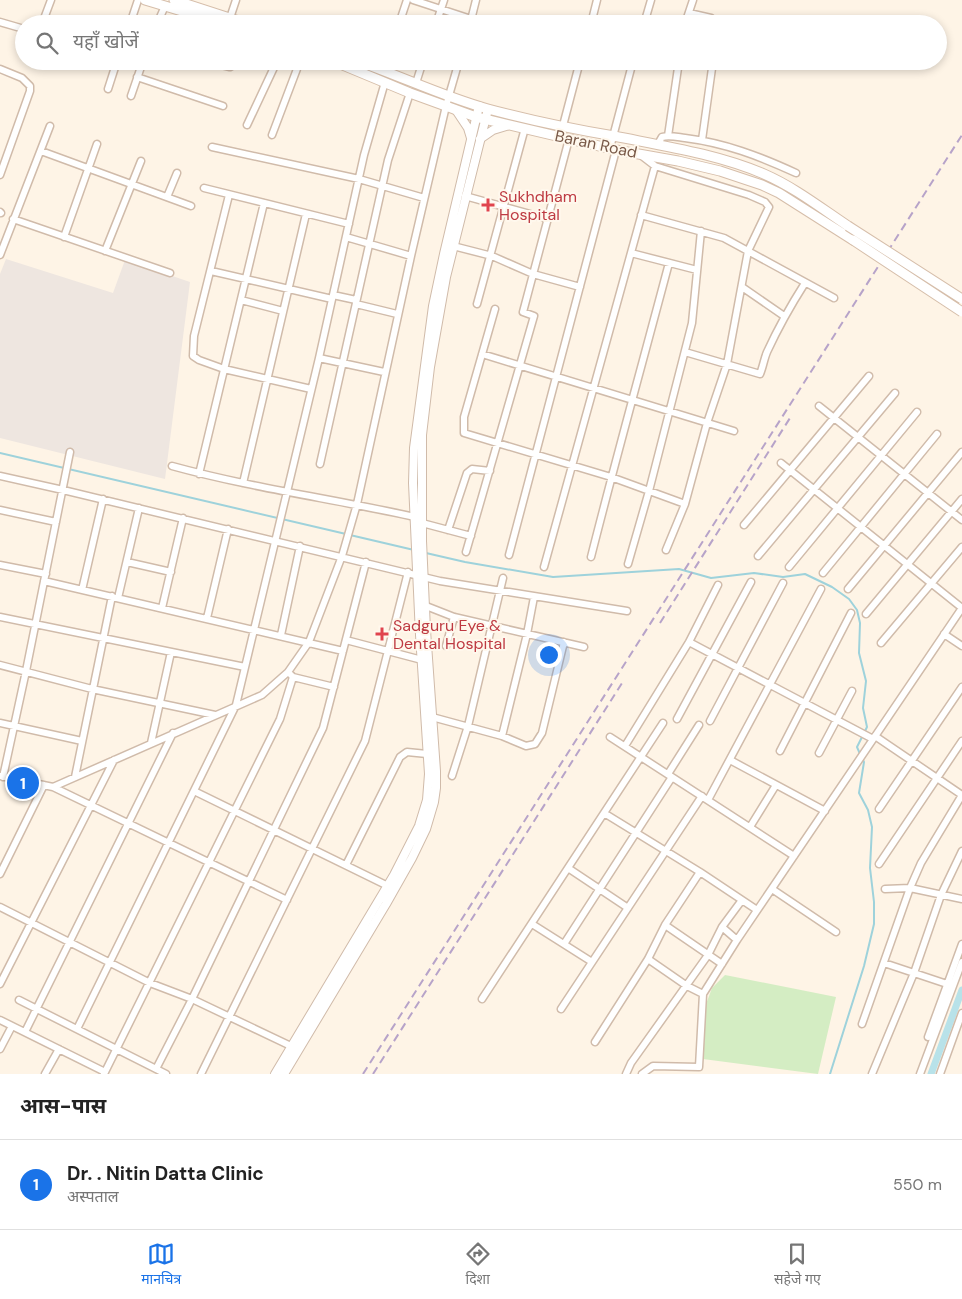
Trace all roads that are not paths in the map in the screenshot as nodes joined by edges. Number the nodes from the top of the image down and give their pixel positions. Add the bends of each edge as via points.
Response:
1 (51, 0) edge
2 (138, 0) edge
3 (146, 0) edge
4 (174, 0) edge
5 (236, 0) edge
6 (407, 0) edge
7 (413, 0) edge
8 (444, 0) edge
9 (476, 0) edge
10 (597, 0) edge
11 (651, 0) edge
12 (693, 0) edge
13 (165, 6) junction
14 (441, 9) junction
15 (689, 13) joint
16 (45, 15) edge
17 (133, 15) edge
18 (161, 15) edge
19 (202, 15) edge
20 (212, 15) edge
21 (230, 15) edge
22 (402, 15) edge
23 (439, 15) edge
24 (456, 15) edge
25 (472, 15) edge
26 (593, 15) edge
27 (647, 15) edge
28 (698, 15) edge
29 (0, 22) edge
30 (15, 26) edge
31 (114, 70) edge
32 (140, 70) edge
33 (273, 70) edge
34 (297, 70) edge
35 (355, 70) edge
36 (392, 70) edge
37 (420, 70) edge
38 (457, 70) edge
39 (578, 70) edge
40 (631, 70) edge
41 (678, 70) edge
42 (711, 70) edge
43 (0, 71) edge
44 (137, 77) junction
45 (385, 82) junction
46 (416, 83) junction
47 (108, 89) dead end
48 (410, 93) junction
49 (131, 96) dead end
50 (450, 96) junction
51 (223, 106) dead end
52 (446, 106) junction
53 (484, 108) junction
54 (456, 110) junction
55 (481, 118) junction
56 (247, 125) dead end
57 (509, 125) junction
58 (563, 125) junction
59 (50, 126) dead end
60 (525, 128) junction
61 (272, 135) dead end
62 (612, 136) junction
63 (668, 136) junction
64 (564, 138) junction
65 (475, 139) junction
66 (702, 140) junction
67 (97, 144) dead end
68 (658, 144) junction
69 (212, 147) dead end
70 (613, 149) junction
71 (41, 151) junction
72 (639, 153) junction
73 (3, 158) edge
74 (141, 161) dead end
75 (655, 166) junction
76 (88, 168) junction
77 (177, 173) dead end
78 (796, 173) dead end
79 (0, 174) edge
80 (359, 179) junction
81 (131, 184) junction
82 (382, 186) junction
83 (204, 188) dead end
84 (229, 194) junction
85 (465, 196) junction
86 (167, 197) junction
87 (424, 198) junction
88 (264, 203) junction
89 (191, 206) dead end
90 (503, 207) junction
91 (306, 214) junction
92 (642, 215) junction
93 (14, 219) junction
94 (548, 219) junction
95 (349, 224) junction
96 (701, 231) junction
97 (64, 237) junction
98 (346, 237) junction
99 (369, 243) junction
100 (453, 246) junction
101 (105, 251) junction
102 (748, 251) junction
103 (631, 254) junction
104 (0, 255) edge
105 (411, 256) junction
106 (492, 256) junction
107 (669, 263) junction
108 (698, 270) junction
109 (211, 271) junction
110 (170, 273) dead end
111 (533, 274) junction
112 (246, 279) junction
113 (805, 283) junction
114 (580, 287) junction
115 (742, 287) junction
116 (288, 289) junction
117 (332, 297) junction
118 (834, 298) dead end
119 (962, 299) edge
120 (241, 300) junction
121 (356, 302) junction
122 (477, 304) dead end
123 (495, 309) dead end
124 (283, 310) junction
125 (962, 312) edge
126 (398, 314) junction
127 (784, 316) junction
128 (684, 352) junction
129 (482, 354) junction
130 (319, 358) junction
131 (342, 363) junction
132 (727, 364) junction
133 (520, 365) junction
134 (224, 369) junction
135 (384, 372) junction
136 (557, 376) junction
137 (869, 376) dead end
138 (267, 379) junction
139 (595, 388) junction
140 (311, 389) junction
141 (895, 393) dead end
142 (633, 400) junction
143 (819, 406) dead end
144 (669, 411) junction
145 (917, 412) dead end
146 (834, 418) junction
147 (707, 423) junction
148 (734, 431) dead end
149 (937, 434) dead end
150 (858, 437) junction
151 (498, 443) junction
152 (70, 452) dead end
153 (962, 452) edge
154 (536, 454) junction
155 (881, 456) junction
156 (781, 463) dead end
157 (320, 464) dead end
158 (573, 465) junction
159 (172, 466) dead end
160 (790, 470) junction
161 (490, 471) junction
162 (199, 474) junction
163 (904, 474) junction
164 (0, 476) edge
165 (611, 477) junction
166 (243, 483) junction
167 (814, 489) junction
168 (63, 490) junction
169 (649, 491) junction
170 (286, 492) junction
171 (928, 493) junction
172 (103, 499) junction
173 (962, 499) edge
174 (357, 504) junction
175 (685, 504) junction
176 (139, 508) junction
177 (838, 508) junction
178 (0, 510) edge
179 (951, 512) junction
180 (415, 517) junction
181 (183, 518) junction
182 (962, 520) edge
183 (56, 522) junction
184 (422, 523) junction
185 (744, 525) dead end
186 (861, 527) junction
187 (228, 529) junction
188 (448, 530) junction
189 (471, 536) junction
190 (275, 540) junction
191 (419, 541) junction
192 (300, 546) junction
193 (884, 546) junction
194 (962, 547) edge
195 (666, 550) dead end
196 (466, 552) dead end
197 (509, 555) dead end
198 (342, 556) junction
199 (758, 556) dead end
200 (591, 557) dead end
201 (126, 562) junction
202 (366, 562) junction
203 (628, 564) dead end
204 (908, 564) junction
205 (0, 565) edge
206 (544, 567) dead end
207 (789, 567) dead end
208 (170, 572) junction
209 (408, 572) junction
210 (823, 573) dead end
211 (421, 576) junction
212 (45, 578) junction
213 (503, 578) dead end
214 (750, 582) dead end
215 (784, 583) dead end
216 (931, 583) junction
217 (718, 585) dead end
218 (821, 589) dead end
219 (848, 589) dead end
220 (82, 590) junction
221 (500, 591) junction
222 (115, 597) junction
223 (534, 597) junction
224 (426, 606) junction
225 (162, 608) junction
226 (962, 608) edge
227 (627, 611) dead end
228 (851, 613) dead end
229 (866, 614) dead end
230 (0, 617) edge
231 (454, 617) junction
232 (207, 618) junction
233 (36, 624) junction
234 (491, 626) junction
235 (254, 629) junction
236 (527, 634) junction
237 (944, 634) junction
238 (281, 636) junction
239 (103, 638) junction
240 (346, 640) junction
241 (309, 642) junction
242 (564, 642) junction
243 (689, 642) junction
244 (881, 643) dead end
245 (446, 646) dead end
246 (962, 646) edge
247 (584, 647) dead end
248 (343, 651) junction
249 (171, 652) junction
250 (388, 652) junction
251 (713, 655) junction
252 (422, 660) junction
253 (0, 665) edge
254 (245, 667) junction
255 (739, 668) junction
256 (26, 671) junction
257 (291, 674) junction
258 (771, 685) junction
259 (962, 687) edge
260 (334, 688) junction
261 (92, 689) junction
262 (852, 691) dead end
263 (160, 703) junction
264 (804, 703) junction
265 (236, 705) junction
266 (215, 715) junction
267 (432, 717) junction
268 (677, 719) dead end
269 (836, 720) junction
270 (710, 721) dead end
271 (0, 722) edge
272 (663, 723) dead end
273 (699, 725) dead end
274 (14, 726) junction
275 (468, 726) junction
276 (173, 733) junction
277 (502, 736) junction
278 (610, 737) dead end
279 (872, 737) junction
280 (82, 741) junction
281 (962, 741) edge
282 (151, 744) junction
283 (625, 746) junction
284 (780, 751) dead end
285 (819, 753) dead end
286 (427, 754) junction
287 (641, 757) junction
288 (114, 760) junction
289 (730, 760) junction
290 (912, 762) junction
291 (2, 776) edge
292 (452, 776) dead end
293 (670, 776) junction
294 (74, 777) junction
295 (937, 778) junction
296 (44, 785) junction
297 (776, 785) junction
298 (54, 787) junction
299 (194, 791) junction
300 (962, 795) edge
301 (705, 798) junction
302 (91, 805) junction
303 (879, 809) dead end
304 (235, 811) junction
305 (825, 811) junction
306 (604, 814) junction
307 (130, 824) junction
308 (750, 827) junction
309 (273, 829) junction
310 (636, 833) junction
311 (169, 843) junction
312 (312, 848) junction
313 (962, 851) edge
314 (665, 852) junction
315 (794, 856) junction
316 (209, 862) junction
317 (879, 864) dead end
318 (346, 865) junction
319 (568, 868) junction
320 (700, 872) junction
321 (0, 874) edge
322 (249, 882) junction
323 (388, 886) junction
324 (910, 888) junction
325 (599, 889) junction
326 (772, 889) junction
327 (885, 889) dead end
328 (941, 895) junction
329 (962, 899) edge
330 (287, 900) junction
331 (742, 900) junction
332 (0, 907) edge
333 (628, 908) junction
334 (757, 910) junction
335 (30, 924) junction
336 (532, 924) junction
337 (665, 925) junction
338 (722, 927) junction
339 (836, 932) dead end
340 (737, 940) junction
341 (70, 943) junction
342 (564, 944) junction
343 (962, 944) edge
344 (708, 955) junction
345 (648, 959) junction
346 (592, 962) junction
347 (962, 962) edge
348 (110, 963) junction
349 (884, 963) junction
350 (722, 964) junction
351 (914, 973) junction
352 (150, 983) junction
353 (0, 984) edge
354 (947, 984) junction
355 (687, 986) junction
356 (703, 994) junction
357 (482, 998) dead end
358 (192, 999) junction
359 (19, 1000) dead end
360 (37, 1009) junction
361 (561, 1009) dead end
362 (962, 1013) edge
363 (230, 1018) junction
364 (0, 1020) edge
365 (862, 1024) dead end
366 (12, 1026) junction
367 (77, 1029) junction
368 (25, 1032) junction
369 (928, 1037) dead end
370 (595, 1042) dead end
371 (295, 1048) junction
372 (0, 1049) edge
373 (58, 1049) junction
374 (117, 1049) junction
375 (156, 1069) junction
376 (105, 1073) edge
377 (45, 1074) edge
378 (166, 1074) edge
379 (201, 1074) edge
380 (275, 1074) edge
381 (284, 1074) edge
382 (626, 1074) edge
383 (642, 1074) edge
384 (872, 1074) edge
385 (920, 1074) edge
386 (940, 1074) edge

1 - 16 street
2 - 17 street
3 - 13 main road
4 - 20 main road
5 - 21 street
6 - 22 street
7 - 14 street
8 - 14 street
9 - 25 street
10 - 26 street
11 - 27 street
12 - 15 street
13 - 18 street
13 - 19 main road
14 - 23 street
14 - 24 street
15 - 28 street
29 - 30 street
31 - 47 street
32 - 44 street
33 - 56 street
34 - 61 street
35 - 45 main road, Baran Road
36 - 46 main road, Baran Road
37 - 46 street
38 - 50 street
39 - 58 street
40 - 62 street
41 - 63 street
42 - 66 street
43 - 73 street via 22,78 30,86
44 - 49 street
44 - 51 street
45 - 48 main road, Baran Road
45 - 80 street
46 - 50 main road, Baran Road
48 - 52 main road, Baran Road
48 - 82 street
50 - 52 street
50 - 53 main road, Baran Road
52 - 54 main road, Baran Road
52 - 87 street
53 - 55 street
53 - 58 main road, Baran Road
54 - 55 main road, Baran Road
54 - 65 street
55 - 57 main road, Baran Road
55 - 65 street
57 - 60 main road, Baran Road
57 - 65 street
58 - 62 main road, Baran Road
58 - 64 street
59 - 71 street
60 - 64 main road, Baran Road
60 - 90 street
62 - 68 main road, Baran Road
62 - 70 street
63 - 66 street
63 - 68 street via 662,137
64 - 70 main road, Baran Road
64 - 94 street
65 - 85 street
65 - 180 street via 444,254 426,353 414,448
66 - 78 street via 749,152
67 - 76 street
68 - 119 main road, Baran Road, bridge via 764,174 782,183
69 - 80 street
70 - 72 main road, Baran Road
70 - 114 street
71 - 76 street
71 - 93 street
72 - 75 street
72 - 125 main road, Baran Road, bridge via 720,171 779,193
73 - 79 street
74 - 81 street
75 - 92 street
75 - 102 street via 765,202 769,206
76 - 81 street
76 - 97 street
77 - 86 street
80 - 82 street
80 - 95 street
81 - 86 street
81 - 101 street
82 - 87 street
82 - 99 street
83 - 84 street
84 - 88 street
84 - 109 street
85 - 90 street
85 - 100 street
86 - 89 street
87 - 105 street
88 - 91 street
88 - 112 street
90 - 94 street
90 - 106 street
91 - 95 street
91 - 116 street
92 - 96 street
92 - 103 street
93 - 97 street
93 - 104 street
94 - 111 street
95 - 98 street
96 - 102 street via 724,238
96 - 108 street
97 - 101 street
98 - 99 street
98 - 117 street
99 - 105 street
99 - 121 street
100 - 106 street
100 - 184 street via 425,401 421,457
101 - 110 street
102 - 113 street
102 - 115 street
103 - 107 street
103 - 139 street
105 - 126 street
106 - 111 street
106 - 122 street
107 - 108 street
107 - 142 street
108 - 128 street via 692,323
109 - 112 street
109 - 134 street via 192,349 198,360
111 - 114 street
111 - 133 street via 523,312 534,316
112 - 116 street
112 - 120 street
113 - 118 street
113 - 127 street
114 - 136 street
115 - 127 street
115 - 132 street
116 - 117 street
116 - 124 street
117 - 121 street
117 - 130 street
120 - 124 street
120 - 134 street
121 - 126 street
121 - 131 street
123 - 129 street
124 - 138 street
126 - 135 street
127 - 132 street via 760,374
128 - 132 street
128 - 144 street
129 - 133 street
129 - 151 street via 464,417 464,433
130 - 131 street
130 - 140 street
131 - 135 street
131 - 157 street
132 - 147 street
133 - 136 street
133 - 151 street
134 - 138 street
134 - 162 street
135 - 174 street
136 - 139 street
136 - 154 street
137 - 146 street
138 - 140 street
138 - 166 street
139 - 142 street
139 - 158 street
140 - 170 street
141 - 150 street
142 - 144 street
142 - 165 street
143 - 146 street
144 - 147 street
144 - 169 street
145 - 155 street
146 - 150 street
146 - 160 street
147 - 148 street
147 - 175 street
149 - 163 street
150 - 155 street
150 - 167 street
151 - 154 street
151 - 161 street
152 - 168 street
153 - 171 street
154 - 158 street
154 - 197 street
155 - 163 street
155 - 177 street
156 - 160 street
158 - 165 street
158 - 206 street
159 - 162 street
160 - 167 street
160 - 185 street
161 - 188 street via 472,469 467,473
161 - 189 street
162 - 166 street
163 - 171 street
163 - 186 street
164 - 168 street
165 - 169 street
165 - 200 street
166 - 170 street
167 - 177 street
167 - 199 street
168 - 172 street
168 - 183 street
169 - 175 street
169 - 203 street
170 - 174 street
170 - 190 street
171 - 179 street
171 - 193 street
172 - 176 street
172 - 220 street
173 - 179 street
174 - 180 street
174 - 198 street
175 - 195 street
176 - 181 street
176 - 201 street
177 - 186 street
177 - 207 street
178 - 183 street
179 - 182 street
179 - 204 street
180 - 191 street
181 - 187 street
181 - 208 street
183 - 212 street
184 - 188 street
184 - 191 street
186 - 193 street
186 - 210 street
187 - 190 street
187 - 232 street
188 - 189 street
189 - 196 street
190 - 192 street
190 - 235 street
191 - 211 street
192 - 198 street
192 - 238 street
193 - 204 street
193 - 219 street
194 - 216 street
198 - 202 street
198 - 241 street
201 - 208 street
201 - 222 street
202 - 209 street
202 - 240 street
204 - 216 street
204 - 229 street
205 - 212 street
208 - 225 street
209 - 211 street
209 - 250 street
211 - 221 street
211 - 224 street
211 - 252 street
212 - 220 street
212 - 233 street
213 - 221 street
214 - 251 street
215 - 255 street
216 - 226 street
216 - 244 street
217 - 243 street
218 - 258 street
220 - 222 street
221 - 223 street
221 - 234 street
222 - 225 street
222 - 239 street
223 - 227 street
223 - 236 street
224 - 231 street
224 - 267 street
225 - 232 street
226 - 237 street
228 - 264 street
230 - 233 street
231 - 234 street
231 - 245 street
232 - 235 street
233 - 239 street
233 - 256 street
234 - 236 street
234 - 275 street
235 - 238 street
235 - 254 street
236 - 242 street
236 - 277 street
237 - 246 street
237 - 279 street
238 - 241 street
239 - 249 street
239 - 261 street
240 - 248 street
240 - 250 street
241 - 248 street
241 - 257 street
242 - 247 street
242 - 277 street via 542,733 535,744 526,746
243 - 251 street
243 - 283 street
248 - 260 street
249 - 254 street
249 - 263 street
250 - 252 street
250 - 312 street via 366,741
251 - 255 street
251 - 268 street
252 - 286 street
253 - 256 street
254 - 265 street
255 - 258 street
255 - 270 street
256 - 261 street
256 - 274 street
257 - 260 street
257 - 265 street via 262,695
257 - 304 street via 280,719
258 - 264 street
258 - 289 street
259 - 290 street
260 - 309 street via 323,728
261 - 263 street
261 - 280 street
262 - 269 street
263 - 266 street
263 - 282 street
264 - 269 street
264 - 284 street
265 - 266 street
265 - 299 street
266 - 276 street
267 - 275 street
267 - 371 street via 436,788 426,829 386,904
269 - 279 street
269 - 285 street
271 - 274 street
272 - 287 street
273 - 293 street
274 - 280 street
274 - 291 street
275 - 277 street
275 - 292 street
276 - 282 street
276 - 307 street
278 - 283 street
279 - 290 street
279 - 305 street
280 - 294 street
281 - 295 street
282 - 288 street
283 - 287 street
286 - 318 street via 407,752 400,757
286 - 323 street via 429,789 424,814
287 - 293 street
287 - 306 street
288 - 294 street
288 - 302 street
289 - 297 street
289 - 301 street
290 - 295 street
290 - 303 street
291 - 296 street
293 - 301 street
293 - 310 street
294 - 298 street
295 - 300 street
295 - 317 street
296 - 298 street
296 - 321 street
297 - 305 street
297 - 308 street
298 - 302 street
299 - 304 street
299 - 311 street
300 - 324 street via 921,862
301 - 308 street
301 - 314 street
302 - 307 street
302 - 335 street
304 - 309 street
304 - 316 street
305 - 315 street
306 - 310 street
306 - 319 street
307 - 311 street
307 - 341 street
308 - 315 street
309 - 312 street
309 - 322 street
310 - 314 street
310 - 325 street
311 - 316 street
311 - 348 street
312 - 318 street
312 - 330 street
313 - 328 street
314 - 320 street
314 - 333 street
315 - 326 street
316 - 322 street
316 - 352 street
318 - 323 street
319 - 325 street
319 - 336 street
320 - 331 street
320 - 337 street
322 - 330 street
322 - 358 street
323 - 371 street
324 - 327 street
324 - 328 street
324 - 349 street
325 - 333 street
325 - 342 street
326 - 334 street
326 - 339 street
328 - 329 street
328 - 351 street
330 - 363 street
331 - 334 street
331 - 338 street
332 - 335 street
333 - 346 street
334 - 340 street
335 - 341 street
335 - 353 street
336 - 342 street
336 - 357 street
337 - 344 street
337 - 345 street
338 - 340 street
338 - 344 street
340 - 350 street
341 - 348 street
341 - 360 street
342 - 346 street
343 - 354 street
344 - 350 street
344 - 355 street
345 - 355 street
345 - 370 street
346 - 361 street
347 - 385 street
348 - 352 street
348 - 367 street
349 - 351 street
349 - 365 street
350 - 356 street
351 - 354 street
351 - 384 street
352 - 358 street
352 - 374 street
354 - 369 street
355 - 356 street
355 - 382 street
356 - 383 street via 699,1067 653,1066
358 - 363 street
358 - 375 street
359 - 360 street
360 - 367 street
360 - 368 street
362 - 386 street
363 - 371 street
363 - 379 street
364 - 366 street
366 - 368 street
366 - 372 street
367 - 374 street
368 - 373 street
371 - 380 street
371 - 381 street
373 - 376 street
373 - 377 street
374 - 375 street
374 - 376 street
375 - 378 street

